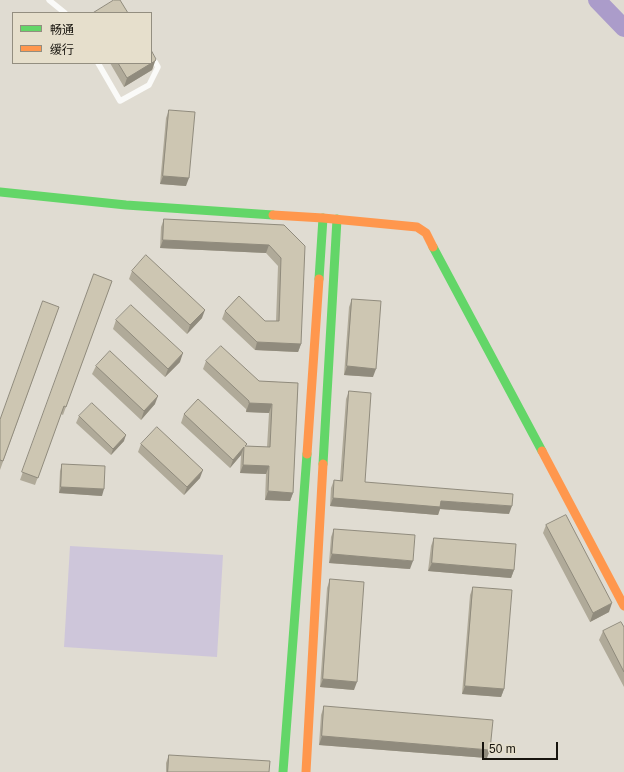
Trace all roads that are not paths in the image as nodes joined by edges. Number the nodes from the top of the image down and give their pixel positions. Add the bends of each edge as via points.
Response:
1 (50, 0) edge
2 (65, 12) edge
3 (152, 57) edge
4 (99, 64) edge
5 (0, 192) edge
6 (323, 218) junction
7 (337, 219) junction
8 (624, 606) edge
9 (283, 772) edge
10 (306, 772) edge

1 - 2 lane
3 - 4 lane via 158,66 149,85 120,100
5 - 6 main road via 126,205
6 - 7 main road
6 - 9 main road
7 - 8 main road via 417,227 426,233
7 - 10 main road

